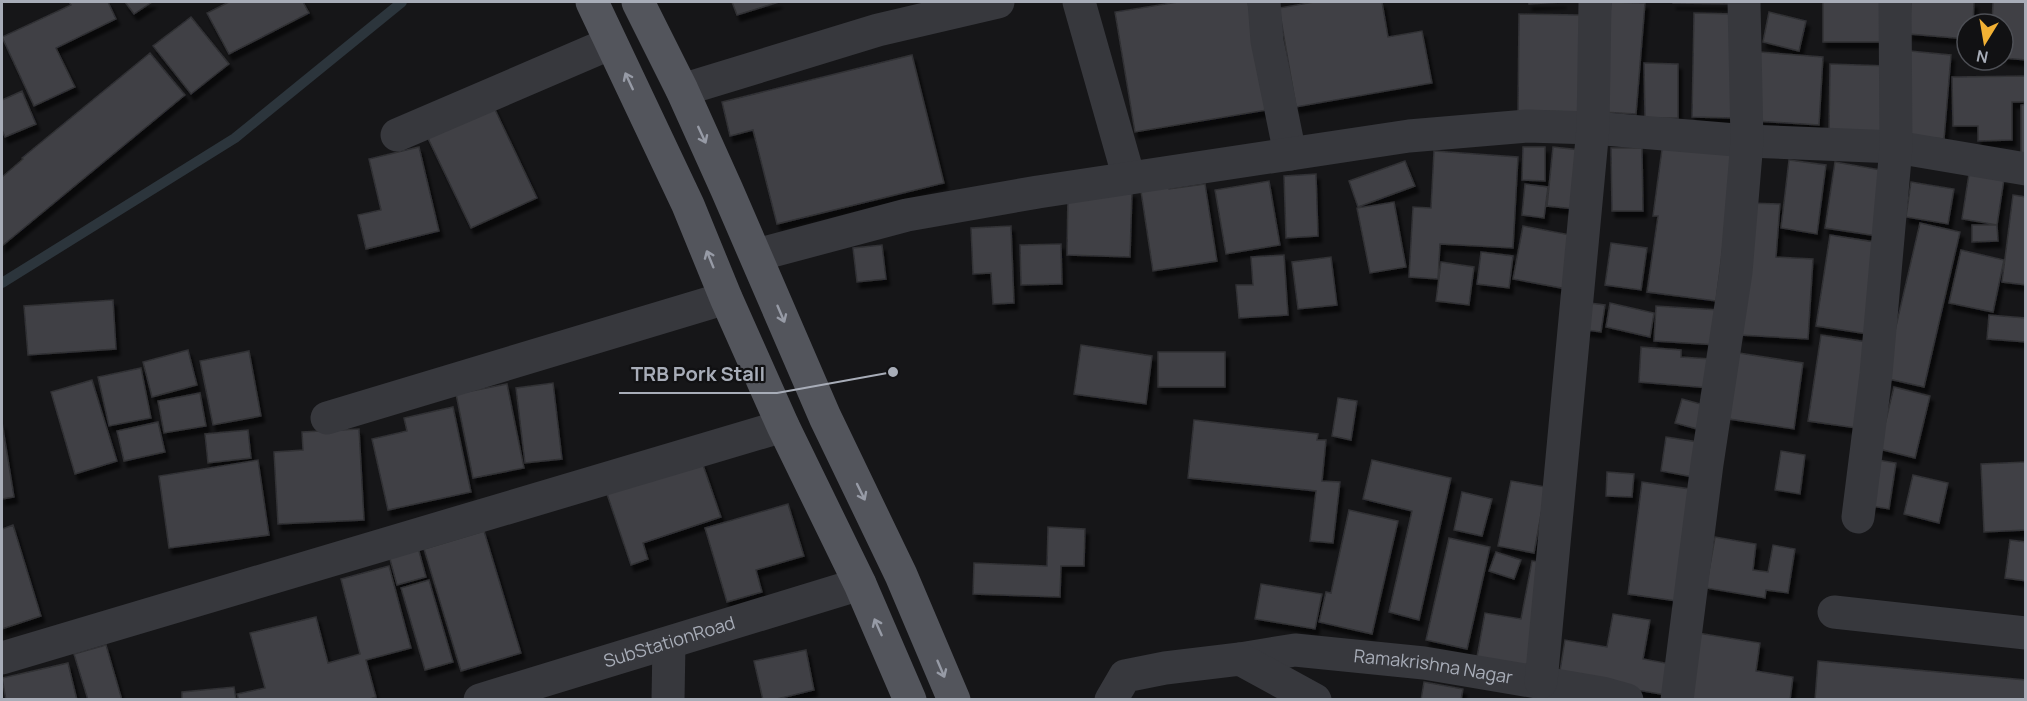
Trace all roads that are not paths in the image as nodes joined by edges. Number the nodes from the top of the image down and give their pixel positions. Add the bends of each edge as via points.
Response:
1 (998, 2) edge
2 (1078, 2) edge
3 (1264, 2) edge
4 (1594, 2) edge
5 (1744, 2) edge
6 (1895, 2) edge
7 (593, 4) edge
8 (644, 14) edge
9 (611, 43) junction
10 (682, 90) junction
11 (1593, 128) junction
12 (397, 135) dead end
13 (1747, 141) junction
14 (1896, 147) junction
15 (1290, 154) junction
16 (2025, 169) edge
17 (1129, 178) junction
18 (757, 255) junction
19 (726, 298) junction
20 (327, 418) dead end
21 (783, 426) junction
22 (1858, 517) dead end
23 (860, 584) junction
24 (1834, 612) dead end
25 (2025, 633) edge
26 (669, 643) junction
27 (2, 658) edge
28 (1239, 659) junction
29 (1541, 682) junction
30 (480, 699) edge
31 (668, 699) edge
32 (910, 699) edge
33 (954, 699) edge
34 (1111, 699) edge
35 (1315, 699) edge
36 (1627, 699) edge
37 (1677, 699) edge

1 - 10 street via 878,30
2 - 17 street
3 - 15 street via 1267,41
4 - 11 street
5 - 13 street
6 - 14 street
7 - 9 main road
8 - 10 main road
9 - 12 street
19 -> 9 main road via 688,205
10 -> 18 main road
11 - 13 street
11 - 15 street via 1527,126 1409,136
11 - 29 street
13 - 14 street
13 - 37 street via 1736,272
14 - 16 street
14 - 22 street via 1876,374
15 - 17 street
17 - 18 street via 907,215
18 -> 33 main road via 825,417 901,575
19 - 20 street
19 - 21 main road
21 - 23 main road
21 - 27 street
23 - 26 street, SubStationRoad
32 -> 23 main road
24 - 25 street
26 - 30 street, SubStationRoad
26 - 31 street
28 - 29 street, Ramakrishna Nagar via 1295,650 1424,663
28 - 34 street, Ramakrishna Nagar via 1125,676
28 - 35 street
29 - 36 street, Ramakrishna Nagar

